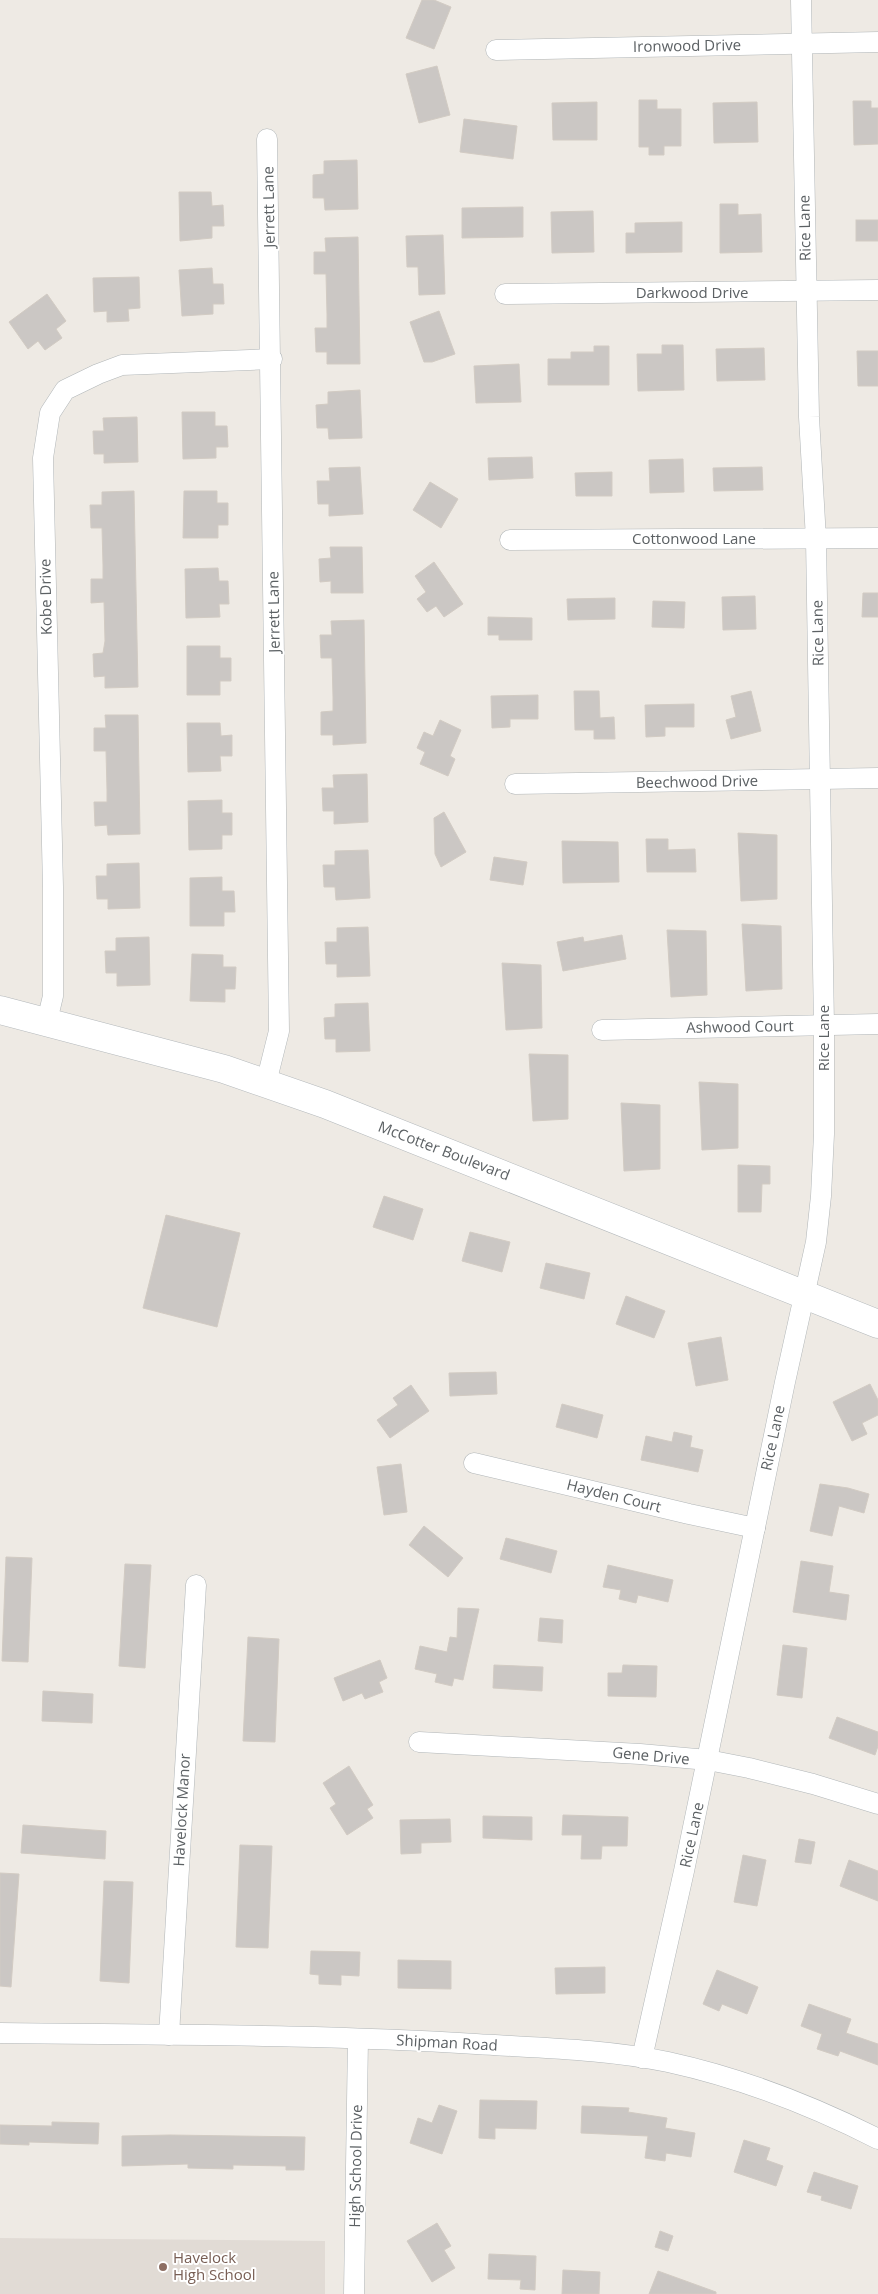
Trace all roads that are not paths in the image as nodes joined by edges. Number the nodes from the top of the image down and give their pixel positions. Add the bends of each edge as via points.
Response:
1 (801, 0) edge
2 (878, 42) edge
3 (802, 44) junction
4 (496, 50) dead end
5 (267, 138) dead end
6 (878, 290) edge
7 (806, 292) junction
8 (505, 294) dead end
9 (272, 359) junction
10 (878, 538) edge
11 (816, 539) junction
12 (510, 540) dead end
13 (878, 778) edge
14 (820, 779) junction
15 (516, 784) dead end
16 (0, 1010) edge
17 (47, 1021) junction
18 (878, 1024) edge
19 (824, 1026) junction
20 (602, 1030) dead end
21 (266, 1083) junction
22 (805, 1296) junction
23 (878, 1324) edge
24 (474, 1463) dead end
25 (755, 1528) junction
26 (196, 1585) dead end
27 (419, 1742) dead end
28 (708, 1760) junction
29 (878, 1804) edge
30 (0, 2033) edge
31 (169, 2035) junction
32 (358, 2038) junction
33 (642, 2058) junction
34 (878, 2139) edge
35 (354, 2294) edge

1 - 3 street, Rice Lane
2 - 3 street, Ironwood Drive
3 - 4 street, Ironwood Drive
3 - 7 street, Rice Lane
5 - 9 street, Jerrett Lane
6 - 7 street, Darkwood Drive
7 - 8 street, Darkwood Drive
7 - 11 street, Rice Lane
9 - 17 street, Kobe Drive via 122,366 65,390 50,413 42,458 53,887 53,996
9 - 21 street, Jerrett Lane via 279,1031
10 - 11 street, Cottonwood Lane
11 - 12 street, Cottonwood Lane
11 - 14 street, Rice Lane
13 - 14 street, Beechwood Drive
14 - 15 street, Beechwood Drive
14 - 19 street, Rice Lane
16 - 17 street, McCotter Boulevard
17 - 21 street, McCotter Boulevard
18 - 19 street, Ashwood Court
19 - 20 street, Ashwood Court
19 - 22 street, Rice Lane via 821,1204
21 - 22 street, McCotter Boulevard via 471,1161
22 - 23 street, McCotter Boulevard
22 - 25 street, Rice Lane
24 - 25 street, Hayden Court
25 - 28 street, Rice Lane
26 - 31 street, Havelock Manor
27 - 28 street, Gene Drive
28 - 29 street, Gene Drive via 804,1782
28 - 33 street, Rice Lane
30 - 31 street, Shipman Road
31 - 32 street, Shipman Road
32 - 33 street, Shipman Road via 525,2047
32 - 35 street, High School Drive
33 - 34 street, Shipman Road via 704,2071 774,2093

